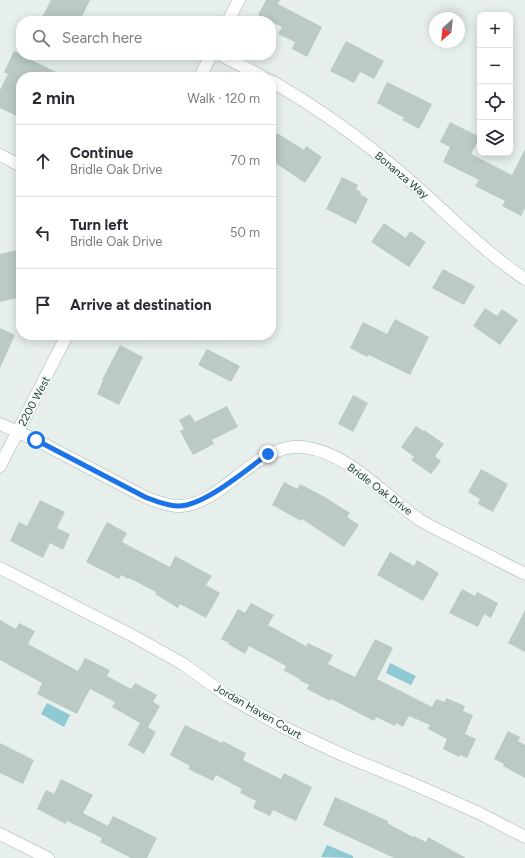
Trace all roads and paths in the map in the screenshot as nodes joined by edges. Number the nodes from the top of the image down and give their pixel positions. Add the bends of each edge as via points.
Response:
1 (239, 0) edge
2 (231, 16) edge
3 (208, 60) edge
4 (231, 60) edge
5 (202, 72) edge
6 (253, 72) edge
7 (276, 84) edge
8 (0, 155) edge
9 (16, 163) edge
10 (525, 278) edge
11 (65, 340) edge
12 (0, 424) edge
13 (17, 432) junction
14 (0, 466) edge
15 (0, 568) edge
16 (525, 574) edge
17 (0, 834) edge
18 (525, 837) edge
19 (48, 858) edge

1 - 2 street
3 - 5 street
4 - 6 street
7 - 10 street, Bonanza Way via 302,99 369,147 490,253
8 - 9 street
11 - 13 street, 2200 West
12 - 13 street, Bridle Oak Drive
13 - 14 street, 2200 West
13 - 16 street, Bridle Oak Drive via 145,497 178,506 194,503 208,496 268,454 296,447 318,450 351,466 420,520
15 - 18 street, Jordan Haven Court via 183,664 229,696 283,727 472,810
17 - 19 street

